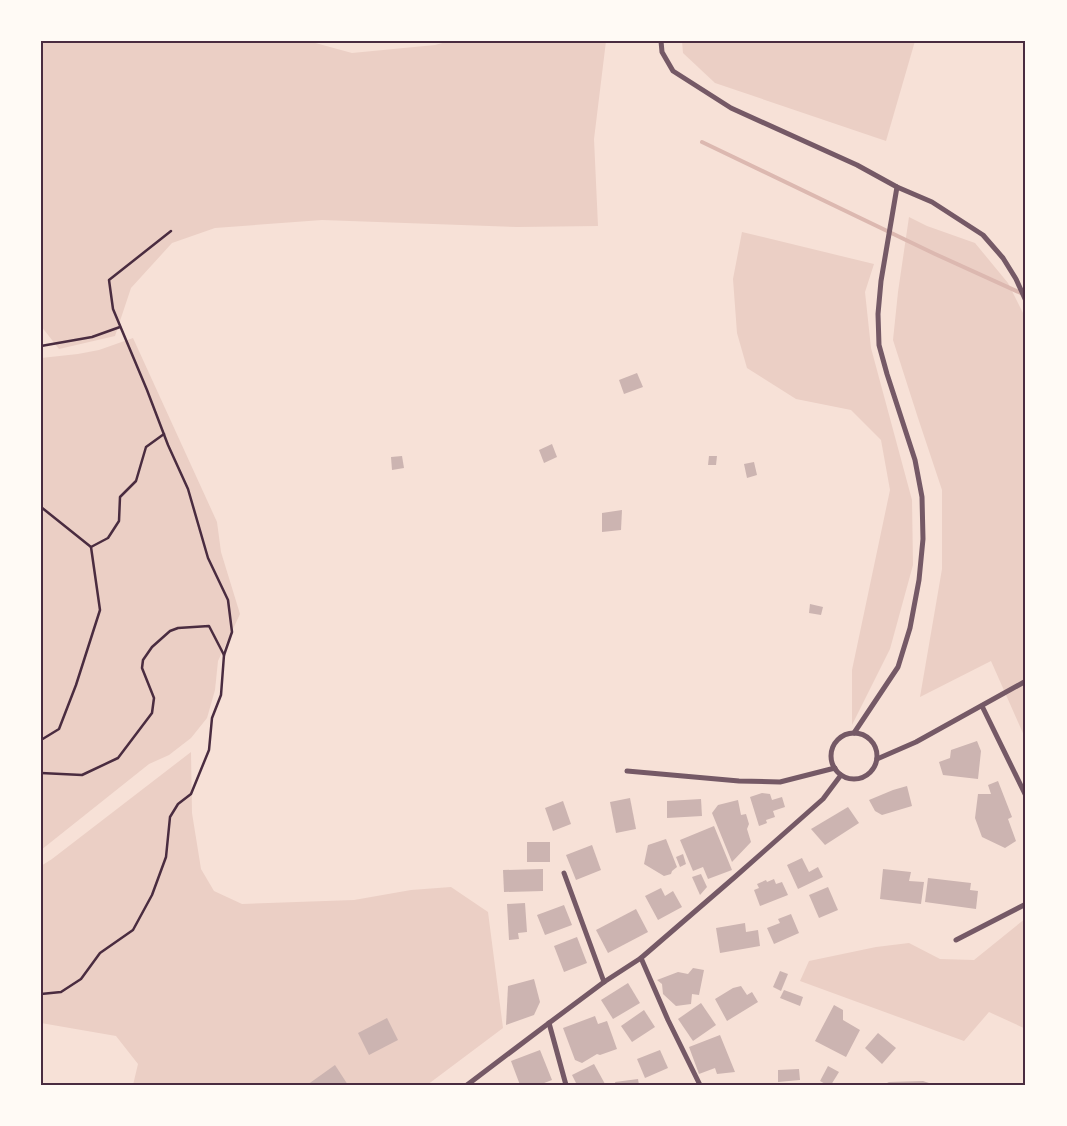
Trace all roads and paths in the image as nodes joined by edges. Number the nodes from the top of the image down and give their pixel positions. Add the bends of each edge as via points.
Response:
1 (661, 41) edge
2 (897, 187) junction
3 (172, 231) dead end
4 (1026, 301) edge
5 (120, 327) junction
6 (41, 346) edge
7 (164, 434) junction
8 (41, 507) edge
9 (91, 547) junction
10 (224, 655) junction
11 (1026, 681) edge
12 (982, 706) junction
13 (854, 733) junction
14 (41, 740) edge
15 (877, 759) junction
16 (835, 768) junction
17 (627, 771) dead end
18 (41, 774) edge
19 (841, 775) junction
20 (1026, 796) edge
21 (564, 873) dead end
22 (1026, 904) edge
23 (956, 940) dead end
24 (641, 958) junction
25 (604, 982) junction
26 (41, 994) edge
27 (549, 1022) junction
28 (467, 1085) edge
29 (566, 1085) edge
30 (700, 1085) edge

1 - 2 street via 662,52 673,70 731,108 857,165
2 - 4 street via 932,202 983,235 1003,258
2 - 13 street via 881,281 879,345 916,460 922,497 923,539 910,628 898,667
3 - 5 path via 109,280 113,309
5 - 6 path via 92,338
5 - 7 path
7 - 9 path via 146,447 136,481 120,497 119,521 108,538
7 - 10 path via 188,489 208,558 228,600 232,632
8 - 9 path
9 - 14 path via 100,610 59,729
10 - 18 path via 209,626 170,631 143,660 142,668 154,698 152,713 118,758 82,775
10 - 26 path via 221,695 212,718 209,750 190,794 170,817 166,857 152,895 133,930 100,954 81,979 61,992
11 - 12 street
12 - 15 street
12 - 20 street
13 - 15 street via 874,744
13 - 16 street via 836,742 832,755
15 - 19 street via 870,773 864,777 856,779
16 - 17 street via 780,782
16 - 19 street
19 - 24 street via 823,799
21 - 25 street
22 - 23 street
24 - 25 street
24 - 30 street
25 - 27 street
27 - 28 street
27 - 29 street

